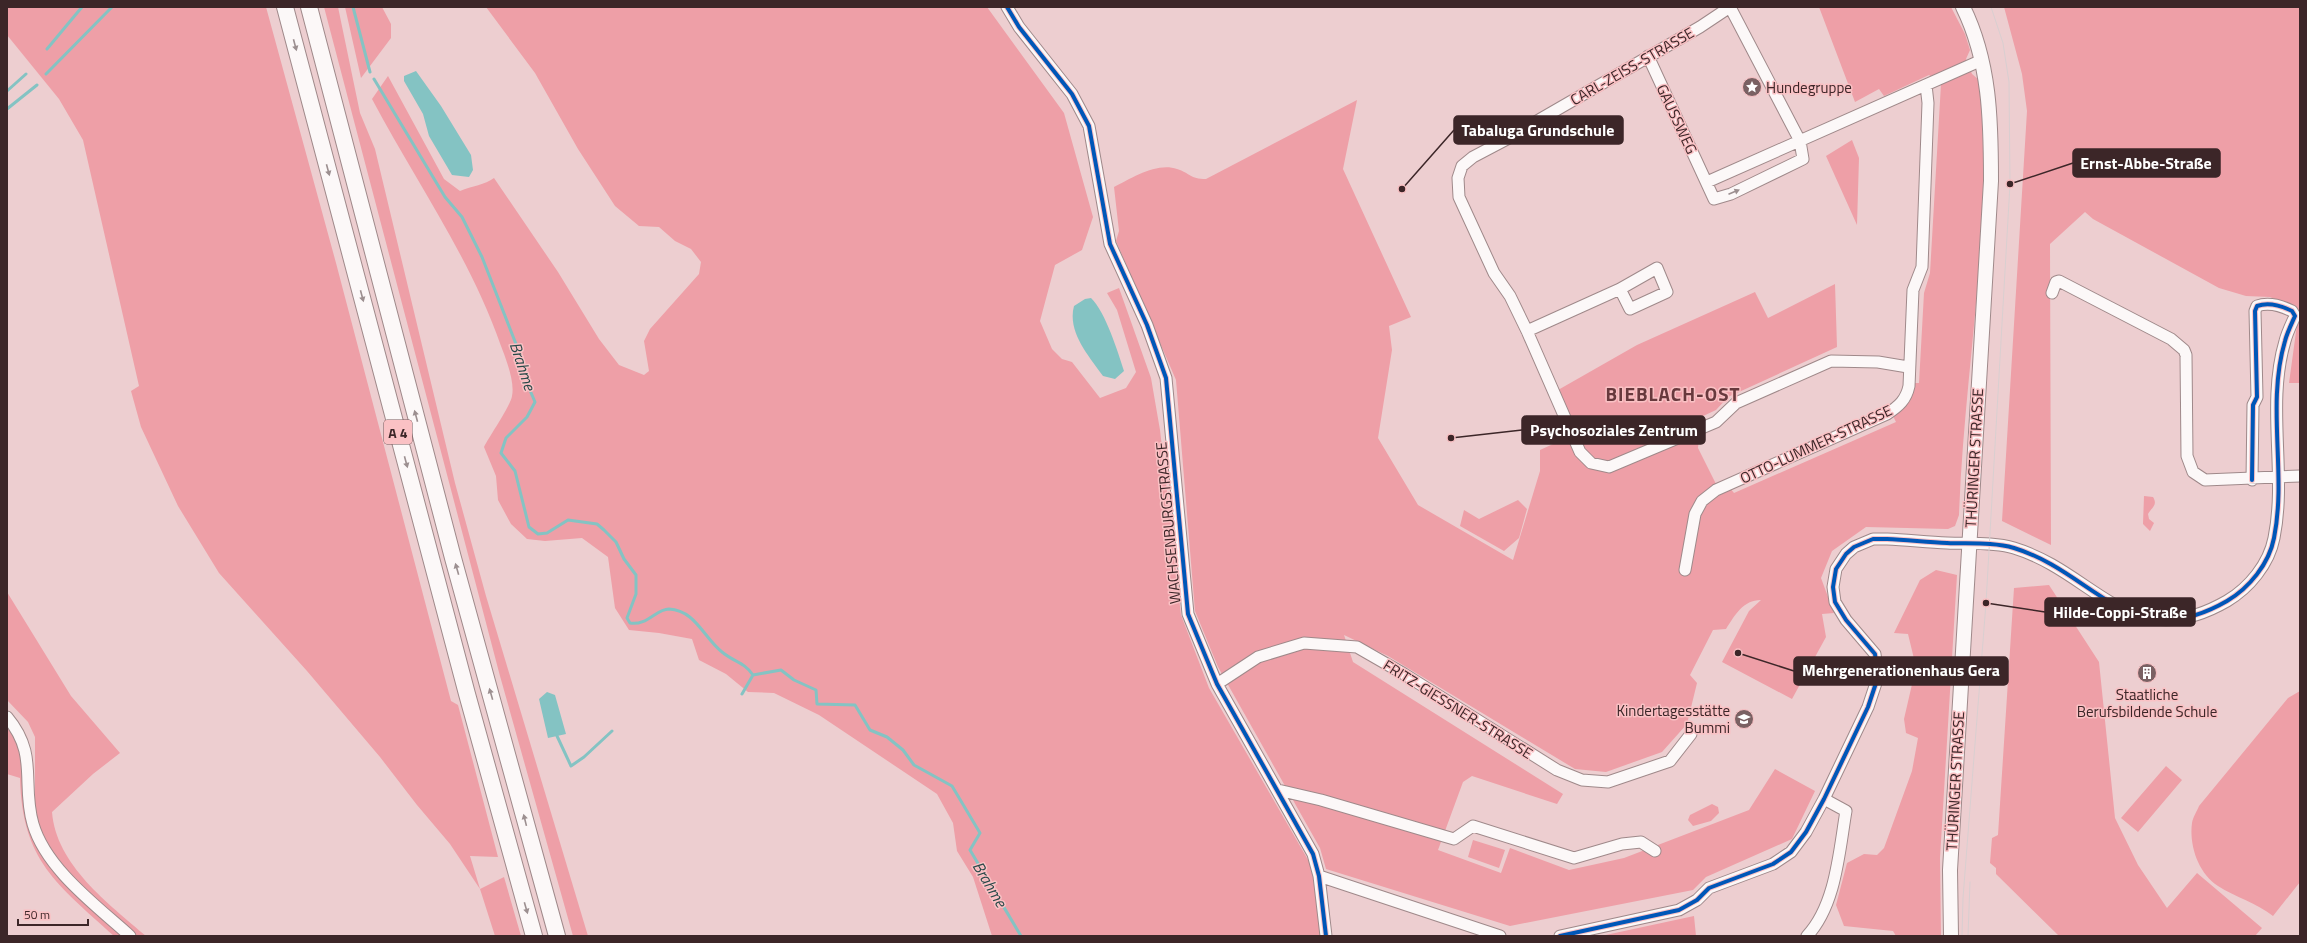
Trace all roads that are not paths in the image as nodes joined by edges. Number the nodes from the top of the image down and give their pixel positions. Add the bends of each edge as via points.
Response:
1 (285, 7) edge
2 (309, 7) edge
3 (1007, 7) edge
4 (1730, 7) edge
5 (1963, 7) edge
6 (1648, 56) junction
7 (1982, 60) junction
8 (1926, 86) junction
9 (1800, 141) junction
10 (1707, 182) junction
11 (1620, 289) dead end
12 (2052, 293) dead end
13 (1527, 331) junction
14 (1908, 367) junction
15 (2300, 476) edge
16 (2278, 478) junction
17 (2252, 480) junction
18 (1969, 544) junction
19 (1684, 570) dead end
20 (1217, 684) junction
21 (7, 717) edge
22 (1691, 734) dead end
23 (1278, 790) junction
24 (1824, 800) junction
25 (1655, 851) dead end
26 (1319, 876) junction
27 (130, 936) edge
28 (534, 936) edge
29 (557, 936) edge
30 (1326, 936) edge
31 (1500, 936) edge
32 (1560, 936) edge
33 (1807, 936) edge
34 (1951, 936) edge

1 -> 28 highway, A 4
29 -> 2 highway, A 4 via 534,858
3 - 20 street, WACHSENBURGSTRASSE via 1018,27 1072,94 1089,126 1110,244 1147,325 1166,378 1188,614
4 - 6 street, CARL-ZEISS-STRASSE
4 - 9 street
5 - 7 main road, THÜRINGER STRASSE
6 - 10 street, GAUSSWEG
6 - 13 street, CARL-ZEISS-STRASSE via 1532,124 1519,126 1512,131 1511,137 1473,157 1462,166 1458,178 1459,197 1494,273 1510,296
7 - 8 street
7 - 18 main road, THÜRINGER STRASSE via 1991,125 1991,181
8 - 9 street
8 - 14 street, OTTO-LUMMER-STRASSE via 1928,103 1922,267 1913,290
9 - 10 street
10 -> 9 street, GAUSSWEG via 1714,199 1731,194 1803,159
11 - 13 street
12 - 17 street via 2056,282 2059,281 2170,339 2184,350 2186,456 2193,472 2205,480
13 - 14 street via 1580,452 1591,463 1609,467 1716,422 1736,403 1831,361 1878,362
14 - 19 street, OTTO-LUMMER-STRASSE via 1907,396 1887,414 1716,490 1702,501 1695,514
15 - 16 street
16 - 17 street
16 - 17 street via 2278,385 2284,342 2294,316 2292,311 2284,307 2263,304 2257,306 2255,311 2257,397 2253,405
16 - 18 street via 2278,516 2272,550 2258,572 2248,585 2232,598 2209,610 2179,620 2151,620 2128,612 2108,602 2039,557 2026,552 2002,545
18 - 24 street via 1873,539 1854,546 1836,569 1833,586 1835,602 1874,654 1878,677 1868,707
18 - 34 main road, THÜRINGER STRASSE via 1950,870
20 - 22 street, FRITZ-GIESSNER-STRASSE via 1258,657 1304,643 1356,647 1404,674 1557,770 1582,780 1608,782 1670,761
20 - 23 street, WACHSENBURGSTRASSE
21 - 27 street via 20,734 26,753 29,803 40,844 72,882
23 - 25 street via 1454,839 1473,826 1574,858 1622,844 1641,842
23 - 26 street, WACHSENBURGSTRASSE via 1313,854
24 - 32 street via 1791,852 1773,864 1709,888 1697,900 1678,910
24 - 33 street via 1846,811 1833,885 1817,925
26 - 30 street, WACHSENBURGSTRASSE
26 - 31 street

